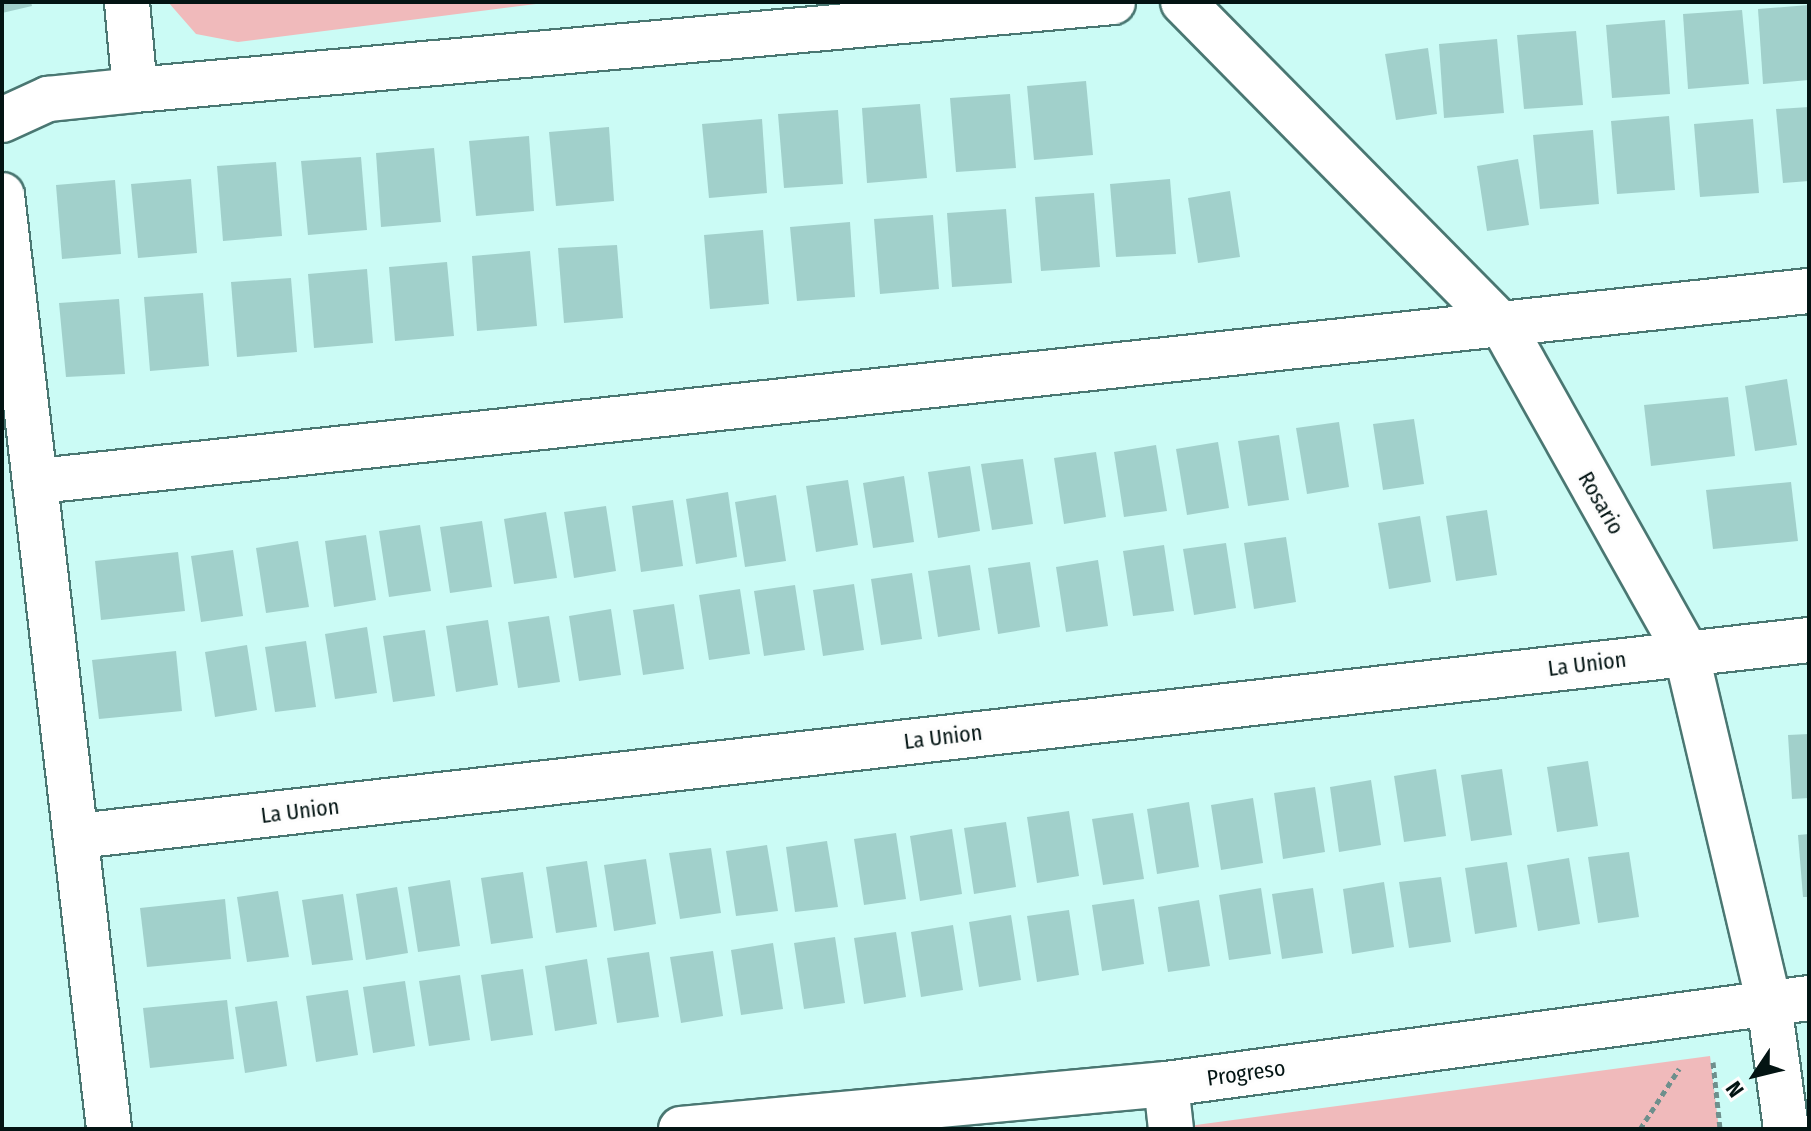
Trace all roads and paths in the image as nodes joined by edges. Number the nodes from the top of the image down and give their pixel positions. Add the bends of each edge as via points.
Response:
1 (127, 2) edge
2 (1113, 2) edge
3 (1183, 2) edge
4 (135, 90) junction
5 (2, 120) edge
6 (2, 195) edge
7 (1809, 291) edge
8 (1503, 326) junction
9 (39, 481) junction
10 (1809, 640) edge
11 (1686, 652) junction
12 (78, 836) junction
13 (1789, 1000) edge
14 (1685, 1060) dead end
15 (1166, 1084) junction
16 (807, 1122) edge
17 (109, 1129) edge
18 (681, 1129) edge
19 (1171, 1129) edge
20 (1640, 1129) edge
21 (1786, 1129) edge

1 - 4 street
2 - 4 street
3 - 8 street, Rosario
4 - 5 street via 39,101
6 - 9 street
7 - 8 street
8 - 9 street
8 - 11 street, Rosario
9 - 12 street
10 - 11 street, La Union
11 - 12 street, La Union
11 - 13 street, Rosario
12 - 17 street
13 - 15 street, Progreso
13 - 21 street, Rosario
14 - 20 path
15 - 16 street, Progreso
15 - 19 street
16 - 18 street, Progreso

